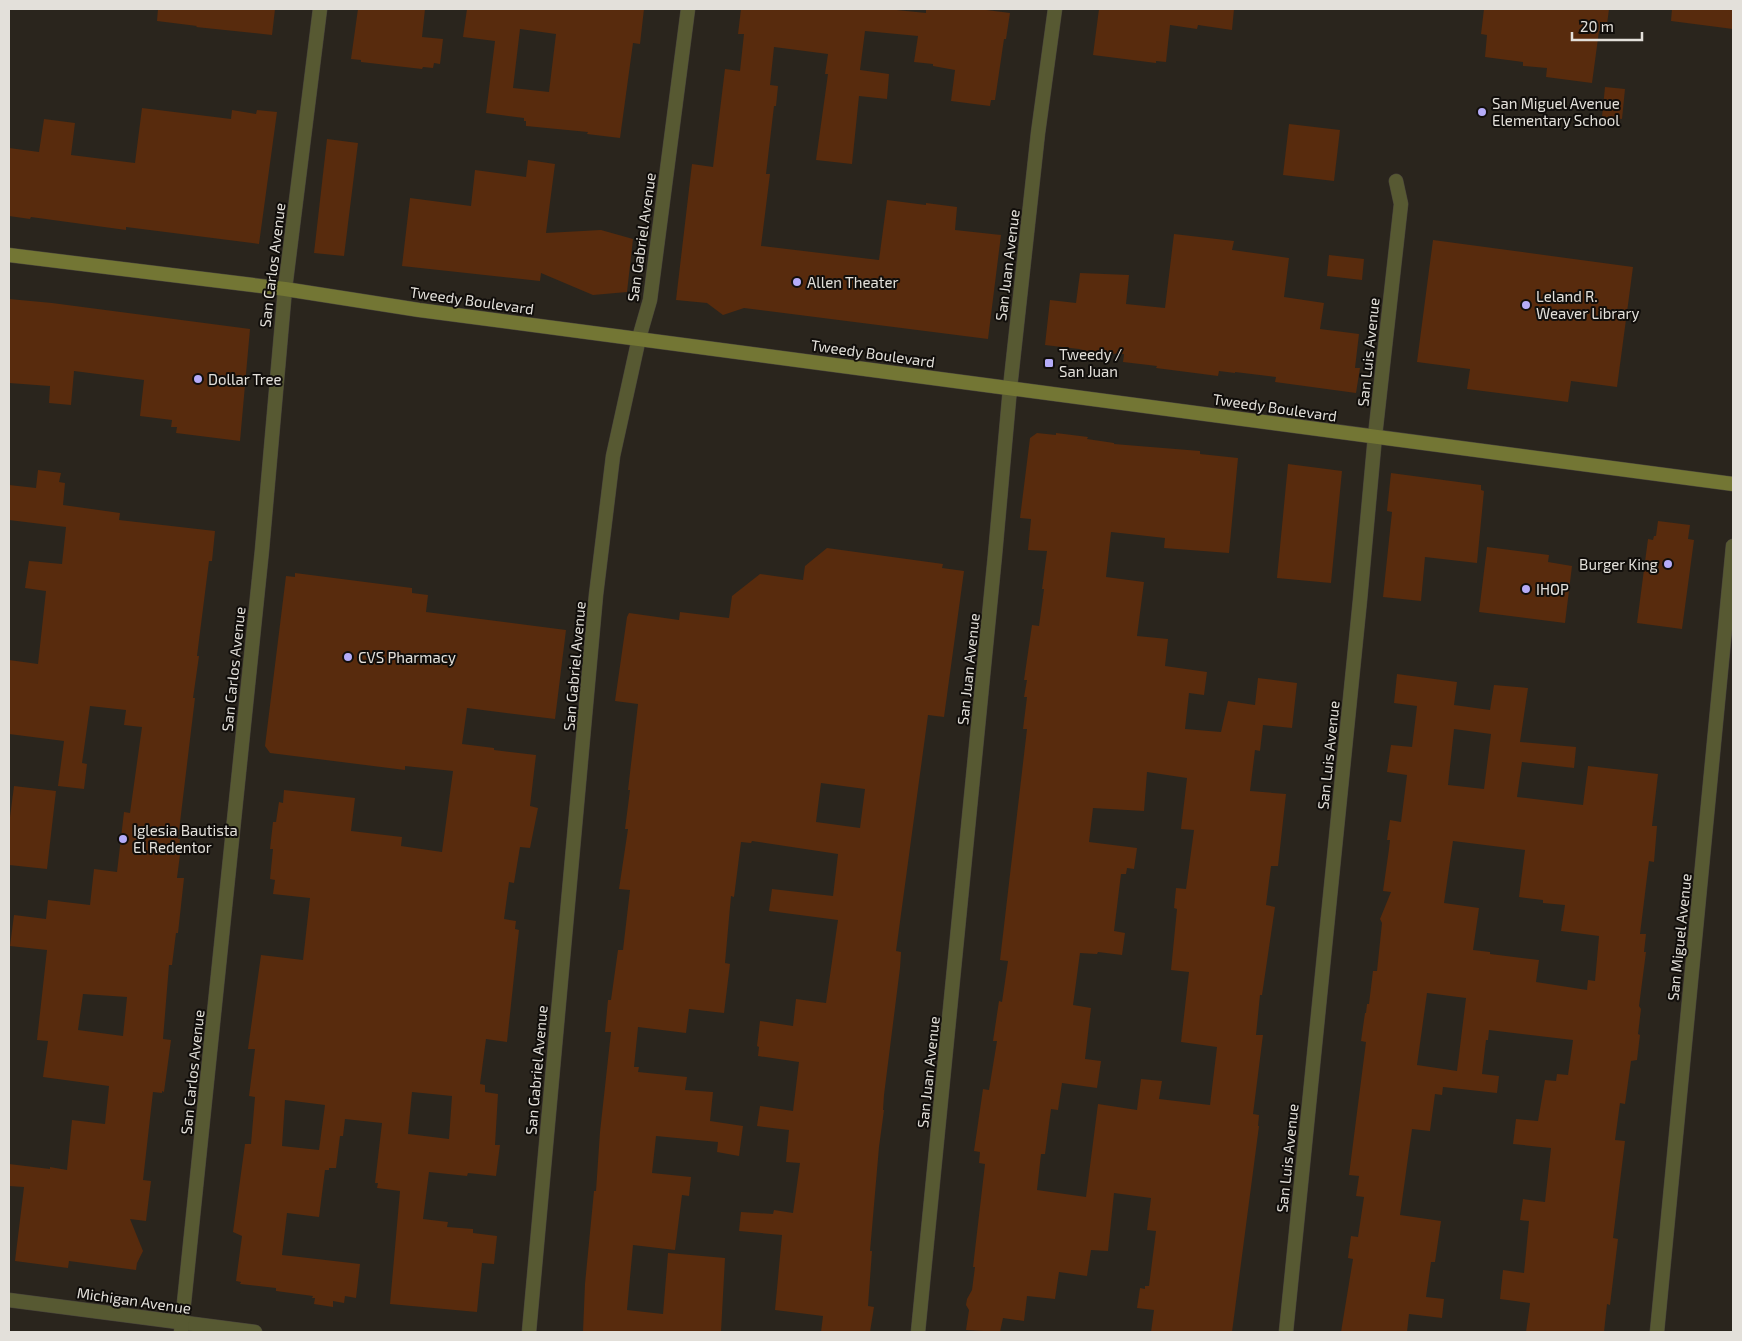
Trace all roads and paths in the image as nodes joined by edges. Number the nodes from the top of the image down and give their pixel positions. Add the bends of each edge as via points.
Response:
1 (320, 9) edge
2 (688, 9) edge
3 (1055, 9) edge
4 (1396, 181) dead end
5 (9, 254) edge
6 (285, 289) junction
7 (639, 338) junction
8 (1010, 388) junction
9 (1375, 436) junction
10 (1733, 484) edge
11 (1733, 546) edge
12 (9, 1300) edge
13 (181, 1327) edge
14 (255, 1332) edge
15 (529, 1332) edge
16 (918, 1332) edge
17 (1286, 1332) edge
18 (1656, 1332) edge

1 - 6 street, San Carlos Avenue
2 - 7 street, San Gabriel Avenue via 650,300
3 - 8 street, San Juan Avenue
4 - 9 street, San Luis Avenue via 1401,204
5 - 6 main road, Tweedy Boulevard
6 - 7 main road, Tweedy Boulevard
6 - 13 street, San Carlos Avenue via 262,550
7 - 8 main road, Tweedy Boulevard
7 - 15 street, San Gabriel Avenue via 613,456 598,576
8 - 9 main road, Tweedy Boulevard
8 - 16 street, San Juan Avenue
9 - 10 main road, Tweedy Boulevard
9 - 17 street, San Luis Avenue
11 - 18 street, San Miguel Avenue
12 - 13 street, Michigan Avenue
13 - 14 street, Michigan Avenue

